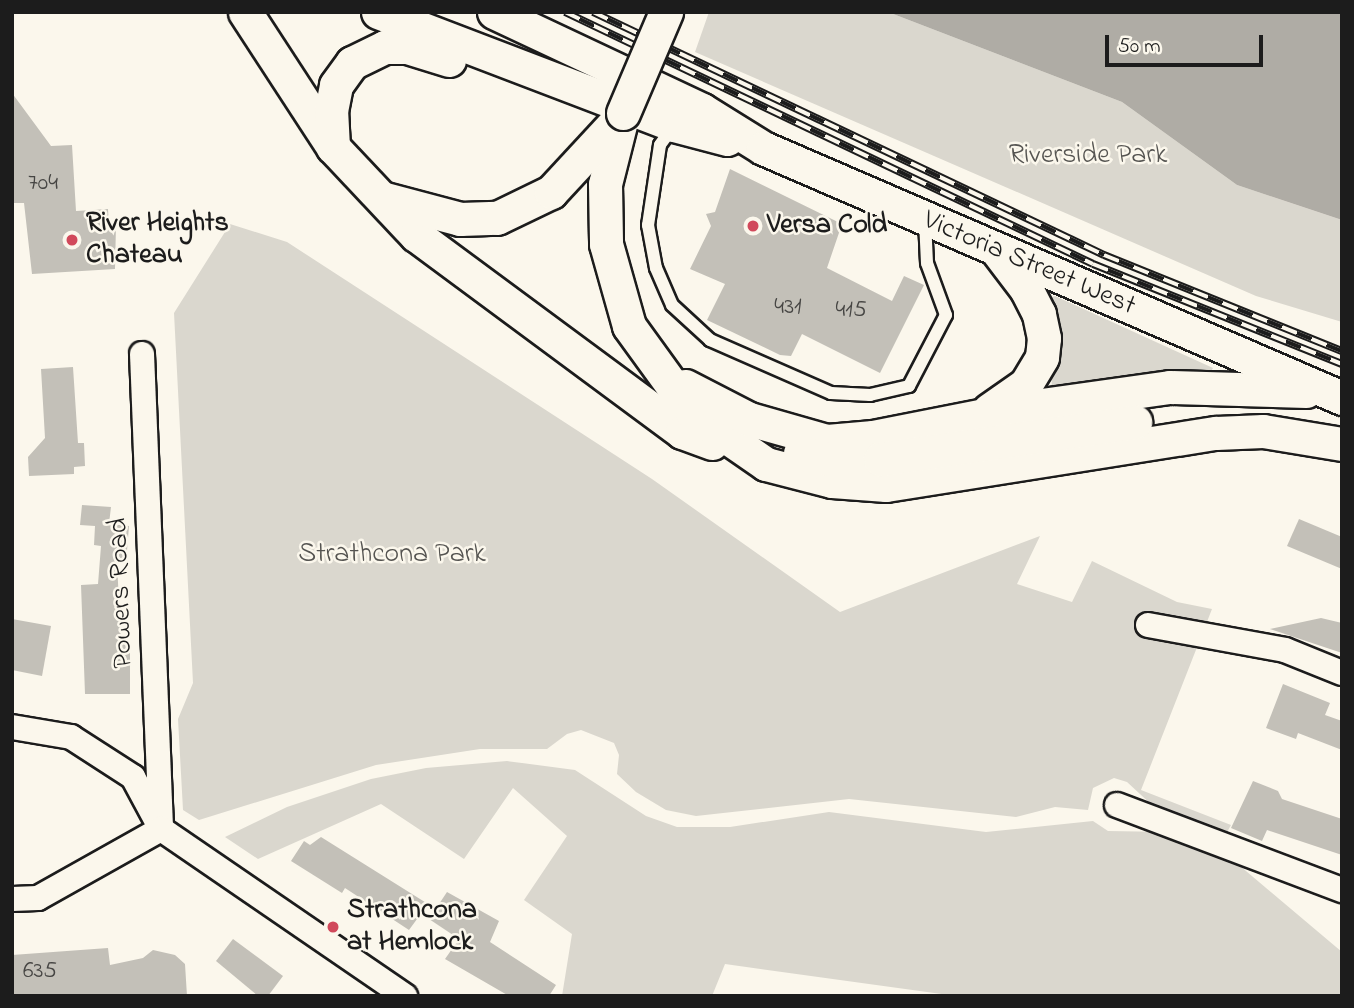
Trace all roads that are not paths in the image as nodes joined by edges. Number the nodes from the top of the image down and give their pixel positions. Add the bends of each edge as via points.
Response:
1 (245, 12) edge
2 (378, 12) edge
3 (494, 12) edge
4 (666, 12) edge
5 (564, 82) junction
6 (623, 113) junction
7 (688, 118) junction
8 (333, 147) junction
9 (385, 199) junction
10 (925, 219) junction
11 (996, 250) junction
12 (142, 354) dead end
13 (656, 365) junction
14 (685, 386) junction
15 (1334, 395) edge
16 (982, 415) junction
17 (1342, 425) edge
18 (1342, 444) edge
19 (766, 464) junction
20 (1148, 625) dead end
21 (1342, 673) edge
22 (12, 727) edge
23 (1117, 805) dead end
24 (162, 829) junction
25 (1342, 890) edge
26 (12, 899) edge
27 (405, 996) edge

1 - 8 main road
2 - 5 main road
3 - 7 main road, Victoria Street West
4 - 6 main road, bridge
5 - 7 main road
5 - 8 main road via 486,72 407,47 386,47 359,58 336,85 331,111
6 - 9 main road via 551,192 497,218 460,219
6 - 13 main road via 605,184 606,244 629,326
7 - 10 main road, Victoria Street West
7 - 10 lane via 660,145 648,225 656,268 672,305 710,340 831,393 870,395 909,386 946,315 927,264
8 - 9 main road
9 - 19 main road via 416,235 682,432
10 - 11 main road, Victoria Street West
11 - 15 main road, Victoria Street West
11 - 16 main road via 1027,290 1044,338 1042,357 1026,384
12 - 24 street, Powers Road
13 - 14 main road
13 - 19 main road via 692,413
14 - 16 main road via 749,419 827,441 873,438
14 - 17 main road via 743,430 784,449 828,458 880,459 1201,413 1264,413
15 - 16 main road via 1170,387
18 - 19 main road via 1263,431 1216,433 887,485 832,481
20 - 21 street via 1285,650
22 - 24 street via 71,737 133,777
23 - 25 street
24 - 26 street via 38,898
24 - 27 street

